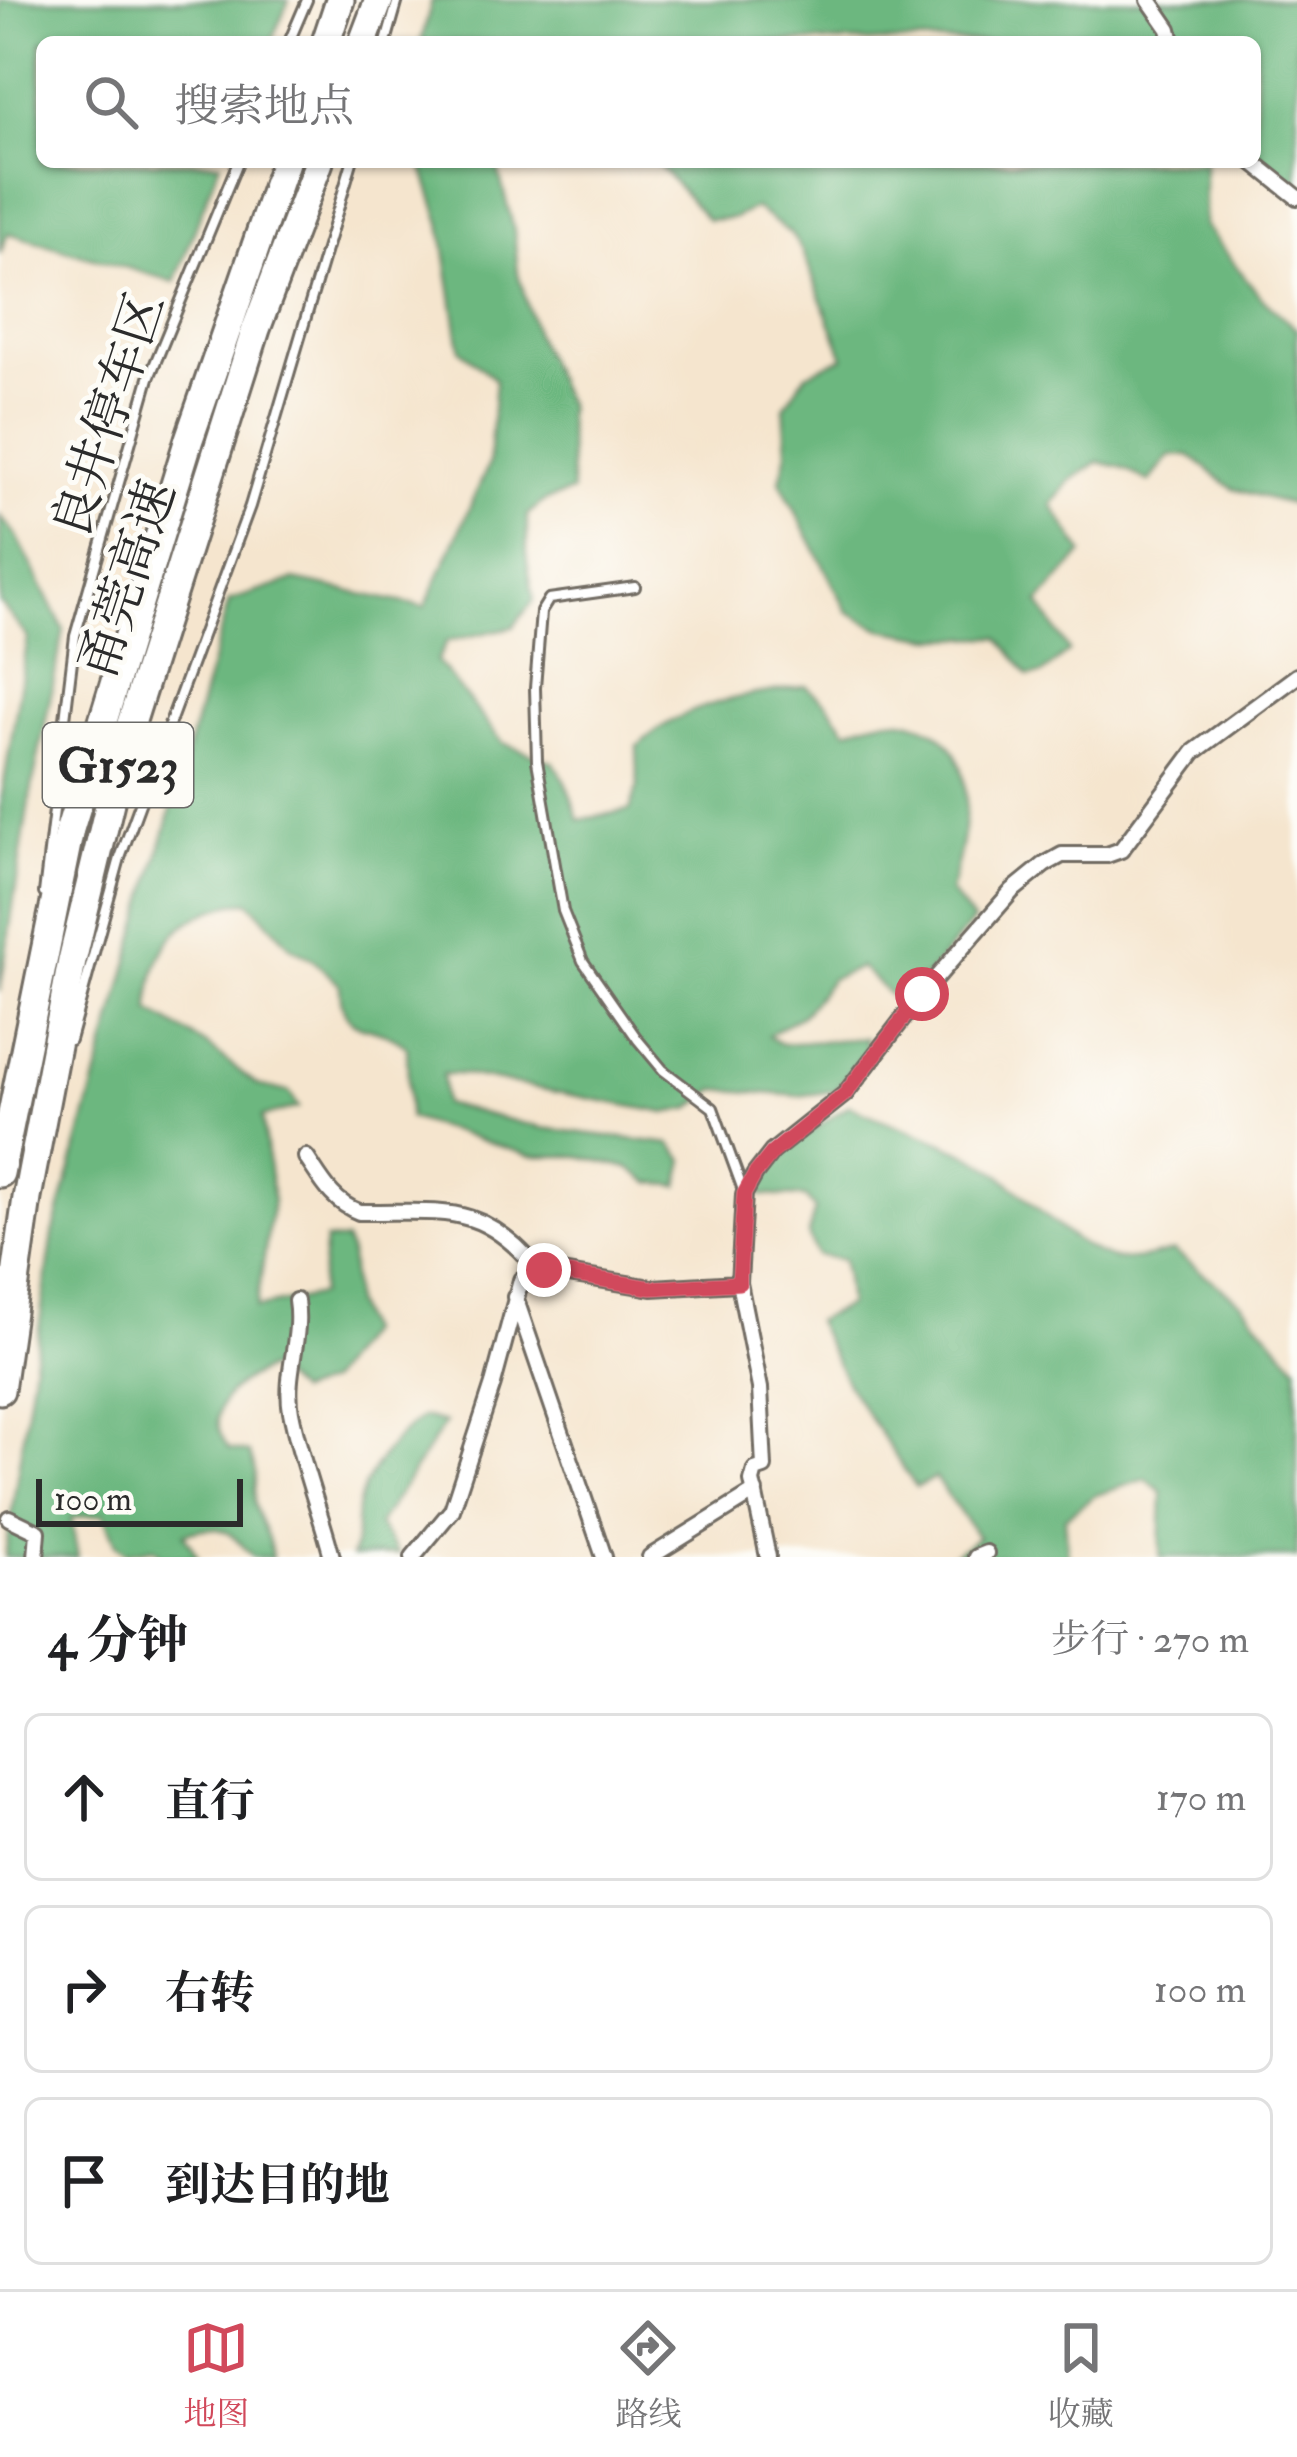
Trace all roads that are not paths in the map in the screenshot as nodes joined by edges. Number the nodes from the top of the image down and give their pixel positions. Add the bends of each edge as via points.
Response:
1 (307, 0) edge
2 (340, 0) edge
3 (379, 0) edge
4 (398, 0) edge
5 (1149, 0) edge
6 (292, 36) edge
7 (328, 36) edge
8 (366, 36) edge
9 (388, 36) edge
10 (1171, 36) edge
11 (236, 168) edge
12 (283, 168) edge
13 (317, 168) edge
14 (350, 168) edge
15 (1261, 168) edge
16 (1297, 197) edge
17 (634, 587) dead end
18 (1297, 676) edge
19 (24, 1055) junction
20 (306, 1157) dead end
21 (0, 1173) edge
22 (744, 1194) junction
23 (27, 1198) junction
24 (539, 1271) junction
25 (739, 1283) junction
26 (515, 1297) junction
27 (296, 1301) dead end
28 (0, 1390) edge
29 (754, 1492) junction
30 (9, 1518) dead end
31 (670, 1543) junction
32 (36, 1557) edge
33 (332, 1557) edge
34 (413, 1557) edge
35 (604, 1557) edge
36 (650, 1557) edge
37 (680, 1557) edge
38 (768, 1557) edge

1 - 6 lane
2 - 7 highway
3 - 8 highway
4 - 9 lane
5 - 10 street
11 - 19 lane, 良井停车区 via 149,378 75,636
12 - 19 highway, 甬莞高速 / G1523 via 188,440 70,829
13 - 23 highway, 甬莞高速 / G1523 via 256,329 122,752
14 - 23 lane via 250,506 120,858
15 - 16 street
17 - 22 lane via 549,599 541,612 535,688 546,827 583,961 663,1070 713,1108
18 - 22 street via 1194,752 1120,850 1062,856 1012,891 845,1094 772,1153
19 - 21 highway, 甬莞高速 / G1523
20 - 24 street via 348,1208 465,1216 502,1231
22 - 25 street
23 - 28 highway, 甬莞高速 / G1523
24 - 25 street via 652,1288
24 - 26 street via 521,1280
25 - 29 street via 760,1388 764,1467 755,1470
26 - 34 street via 452,1510
26 - 35 street
27 - 33 street via 291,1411
29 - 31 street
29 - 38 street
30 - 32 street via 38,1532
31 - 36 street
31 - 37 street

